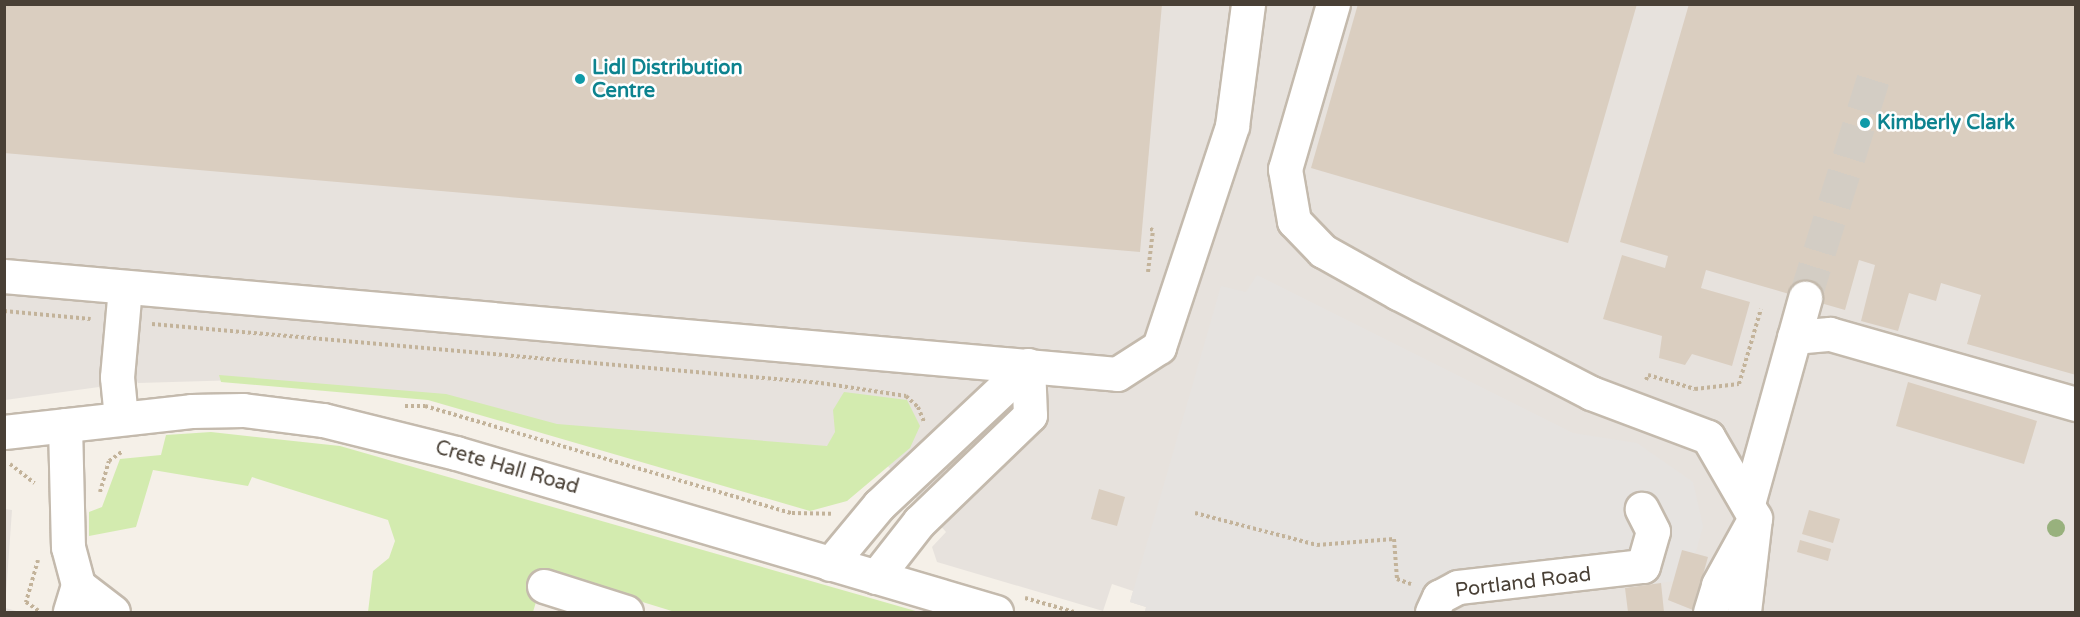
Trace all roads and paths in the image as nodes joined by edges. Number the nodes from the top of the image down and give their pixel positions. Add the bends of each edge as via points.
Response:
1 (1248, 4) edge
2 (1333, 4) edge
3 (1148, 228) dead end
4 (4, 276) edge
5 (1148, 277) dead end
6 (125, 287) junction
7 (1805, 298) tunnel mouth
8 (1761, 309) dead end
9 (4, 311) edge
10 (122, 321) junction
11 (1794, 337) junction
12 (1028, 365) junction
13 (2076, 404) edge
14 (1638, 407) junction
15 (65, 425) junction
16 (924, 429) dead end
17 (4, 432) edge
18 (124, 433) junction
19 (69, 504) junction
20 (1642, 509) dead end
21 (1752, 509) junction
22 (1195, 513) dead end
23 (1397, 534) dead end
24 (1394, 539) junction
25 (830, 564) junction
26 (876, 577) junction
27 (544, 586) dead end
28 (74, 599) edge
29 (1435, 605) edge
30 (114, 612) edge
31 (626, 612) edge
32 (996, 612) edge
33 (1710, 612) edge
34 (1744, 612) edge

1 - 12 street via 1232,126 1159,347 1118,374
2 - 14 street via 1285,169 1287,205 1301,231 1330,255 1407,298 1591,393
3 - 5 path via 1153,230
4 - 6 street
6 - 10 street
6 - 12 street
7 - 11 street
8 - 14 path via 1741,383 1697,390 1647,375
9 - 10 path
10 - 16 path via 821,382 906,396 918,407
10 - 18 street via 117,377
11 - 13 street via 1830,334
11 - 21 street
12 - 25 street via 879,505
12 - 26 street via 1030,415 919,522
14 - 21 street via 1708,437
15 - 17 street, Crete Hall Road
15 - 18 street, Crete Hall Road
15 - 19 street
18 - 19 path via 109,461 97,502
18 - 25 street, Crete Hall Road via 243,410 342,423
19 - 28 street via 68,547
20 - 29 street, Portland Road via 1653,531 1643,566 1458,587
21 - 33 street
21 - 34 street
22 - 24 path via 1317,545
23 - 24 path
24 - 29 path via 1397,579
25 - 26 street, Crete Hall Road
26 - 32 street, Crete Hall Road
27 - 31 street
28 - 30 street

